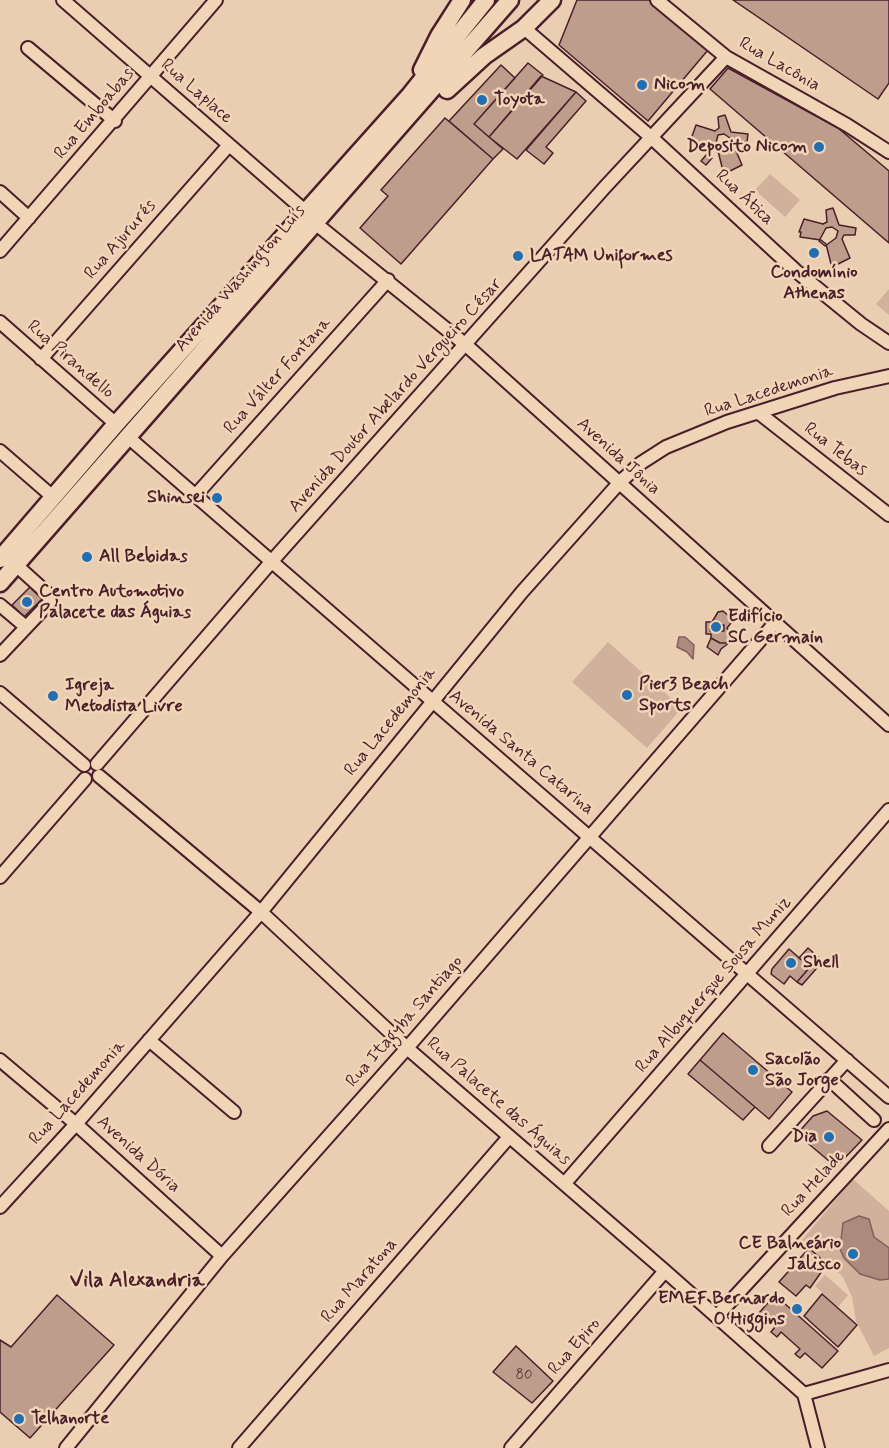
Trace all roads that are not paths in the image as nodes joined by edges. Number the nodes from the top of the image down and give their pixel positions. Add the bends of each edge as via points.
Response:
1 (63, 0) edge
2 (216, 0) edge
3 (462, 0) edge
4 (486, 0) edge
5 (510, 0) edge
6 (552, 0) edge
7 (657, 0) edge
8 (524, 28) junction
9 (28, 48) dead end
10 (726, 57) junction
11 (150, 76) junction
12 (416, 99) junction
13 (115, 120) junction
14 (652, 138) junction
15 (229, 145) junction
16 (889, 152) edge
17 (0, 192) edge
18 (310, 217) junction
19 (29, 218) junction
20 (0, 251) edge
21 (388, 280) junction
22 (0, 322) edge
23 (889, 343) edge
24 (466, 345) junction
25 (41, 359) junction
26 (889, 376) edge
27 (759, 413) junction
28 (116, 424) junction
29 (128, 437) junction
30 (0, 451) edge
31 (620, 482) junction
32 (195, 496) junction
33 (52, 497) junction
34 (889, 515) edge
35 (272, 561) junction
36 (8, 562) edge
37 (0, 583) edge
38 (0, 605) edge
39 (775, 623) junction
40 (26, 627) junction
41 (0, 655) edge
42 (0, 693) edge
43 (431, 700) junction
44 (889, 725) edge
45 (84, 765) junction
46 (98, 770) junction
47 (85, 779) junction
48 (889, 810) edge
49 (591, 837) junction
50 (0, 877) edge
51 (261, 912) junction
52 (749, 974) junction
53 (149, 1040) junction
54 (407, 1048) junction
55 (0, 1060) edge
56 (847, 1060) junction
57 (830, 1079) junction
58 (889, 1097) edge
59 (234, 1112) dead end
60 (874, 1120) dead end
61 (76, 1124) junction
62 (889, 1129) edge
63 (509, 1137) junction
64 (769, 1146) dead end
65 (565, 1183) junction
66 (0, 1207) edge
67 (222, 1256) junction
68 (665, 1270) junction
69 (717, 1316) junction
70 (889, 1370) edge
71 (804, 1394) junction
72 (66, 1448) edge
73 (239, 1448) edge
74 (512, 1448) edge
75 (818, 1448) edge

1 - 11 street, Rua Laplace
2 - 11 street, Rua Emboabas
3 - 12 highway via 439,36
4 - 12 highway, Avenida Washington Luís via 427,75
5 - 12 highway, Avenida Washington Luís via 452,69
6 - 8 highway
7 - 10 street, Rua Lacônia
8 - 12 highway via 484,56 447,90
8 - 14 street, Rua Ática
9 - 13 street
10 - 14 street, Avenida Doutor Abelardo Vergueiro César
10 - 16 street, Rua Lacônia
11 - 13 street, Rua Emboabas
11 - 15 street, Rua Laplace
12 - 18 highway, Avenida Washington Luís
13 - 19 street, Rua Emboabas
14 - 23 street, Rua Ática via 796,271
14 - 24 street, Avenida Doutor Abelardo Vergueiro César
15 - 18 street, Rua Laplace
15 - 25 street, Rua Ajururés
17 - 19 street
18 - 21 street, Avenida Jônia
18 - 28 highway, Avenida Washington Luís
18 - 29 highway, Avenida Washington Luís
19 - 20 street, Rua Emboabas
21 - 24 street, Avenida Jônia
21 - 32 street, Rua Válter Fontana
22 - 25 street, Rua Pirandello
24 - 31 street, Avenida Jônia
24 - 35 street, Avenida Doutor Abelardo Vergueiro César
25 - 28 street, Rua Pirandello
26 - 27 street, Rua Lacedemonia via 835,388
27 - 31 street, Rua Lacedemonia via 666,447
27 - 34 street, Rua Tebas
28 - 33 highway, Avenida Washington Luís
29 - 32 street, Avenida Santa Catarina
29 - 36 highway, Avenida Washington Luís
30 - 33 street
31 - 39 street, Avenida Jônia
31 - 43 street, Rua Lacedemonia
32 - 35 street, Avenida Santa Catarina
33 - 36 highway, Avenida Washington Luís
35 - 43 street, Avenida Santa Catarina
35 - 46 street, Avenida Doutor Abelardo Vergueiro César
36 - 37 highway, Avenida Washington Luís
36 - 40 street via 50,599
38 - 40 street
39 - 44 street, Avenida Jônia
39 - 49 street, Rua Itagyba Santiago
40 - 41 street
42 - 45 street
43 - 49 street, Avenida Santa Catarina
43 - 51 street, Rua Lacedemonia
45 - 46 street via 89,762
45 - 47 street
46 - 47 street via 91,781
46 - 51 street, Rua Palacete das Águias
47 - 50 street
48 - 52 street, Rua Albuquerque Sousa Muniz
49 - 52 street, Avenida Santa Catarina
49 - 54 street, Rua Itagyba Santiago
51 - 53 street, Rua Lacedemonia
51 - 54 street, Rua Palacete das Águias
52 - 56 street, Avenida Santa Catarina
52 - 65 street, Rua Albuquerque Sousa Muniz
53 - 59 street
53 - 61 street, Rua Lacedemonia
54 - 63 street, Rua Palacete das Águias
54 - 67 street, Rua Itagyba Santiago
55 - 61 street, Avenida Dória
56 - 57 street
56 - 58 street, Avenida Santa Catarina
57 - 60 street
57 - 64 street
61 - 66 street, Rua Lacedemonia
61 - 67 street, Avenida Dória
62 - 69 street, Rua Helade
63 - 65 street, Rua Palacete das Águias
63 - 73 street, Rua Maratona
65 - 68 street, Rua Palacete das Águias
67 - 72 street, Rua Itagyba Santiago
68 - 69 street, Rua Palacete das Águias
68 - 74 street, Rua Epiro
69 - 71 street, Rua Palacete das Águias
70 - 71 street
71 - 75 street

